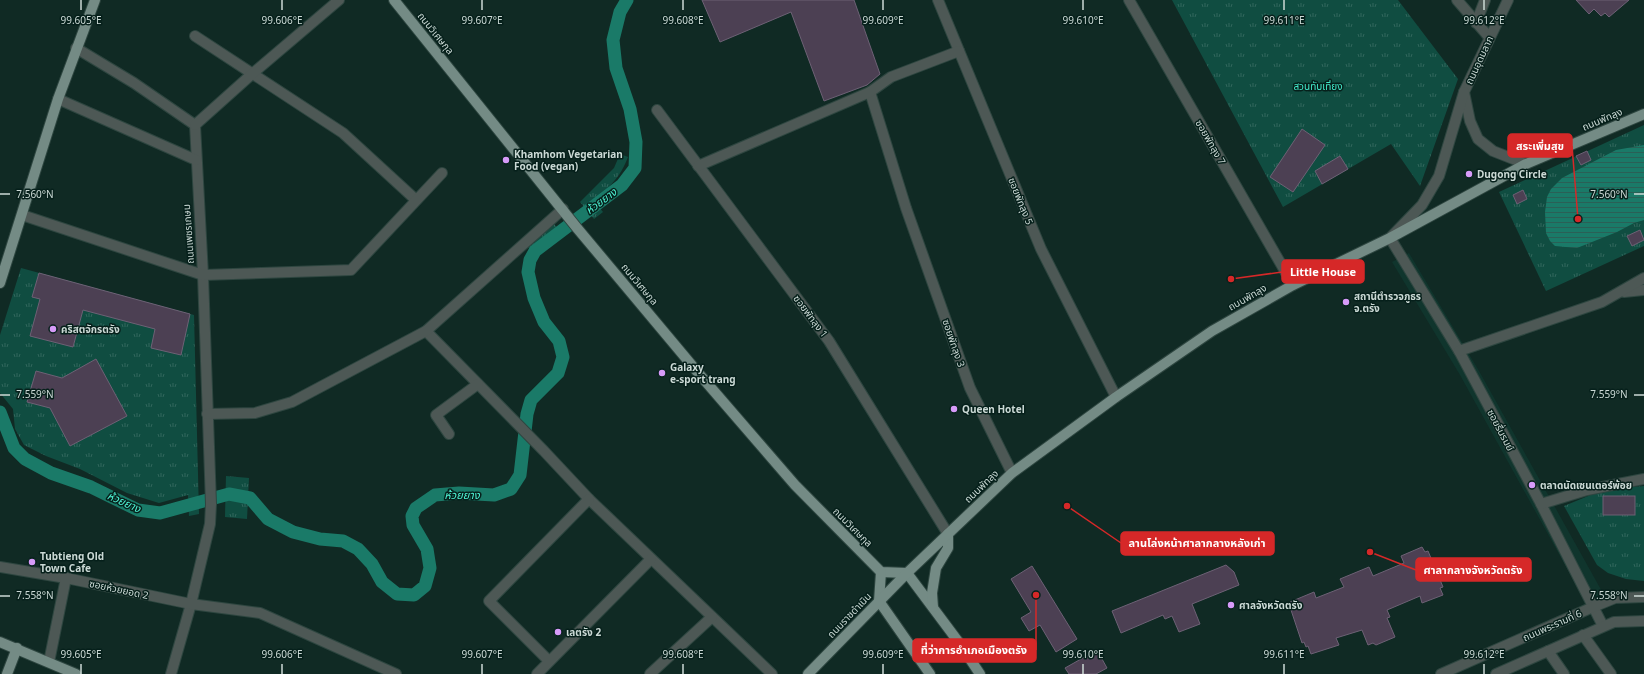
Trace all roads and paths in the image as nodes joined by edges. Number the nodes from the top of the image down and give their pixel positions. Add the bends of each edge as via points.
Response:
1 (95, 0) edge
2 (339, 0) edge
3 (394, 0) edge
4 (938, 0) edge
5 (1129, 0) edge
6 (1457, 0) edge
7 (1485, 0) edge
8 (1508, 0) edge
9 (1476, 23) junction
10 (195, 36) dead end
11 (1489, 37) junction
12 (76, 48) junction
13 (959, 51) junction
14 (252, 74) junction
15 (870, 92) junction
16 (1464, 92) junction
17 (58, 99) junction
18 (657, 110) dead end
19 (1644, 114) edge
20 (195, 125) junction
21 (196, 160) junction
22 (1526, 164) junction
23 (698, 166) junction
24 (442, 173) dead end
25 (416, 200) junction
26 (563, 209) junction
27 (22, 215) junction
28 (1390, 238) junction
29 (203, 275) junction
30 (1644, 278) edge
31 (0, 283) edge
32 (1293, 285) junction
33 (1644, 290) edge
34 (1618, 293) junction
35 (426, 331) junction
36 (1459, 352) junction
37 (478, 384) junction
38 (1116, 397) junction
39 (207, 414) junction
40 (449, 434) dead end
41 (1012, 473) junction
42 (1644, 479) edge
43 (588, 499) junction
44 (1541, 504) junction
45 (948, 534) junction
46 (651, 559) junction
47 (0, 567) edge
48 (881, 572) junction
49 (907, 573) junction
50 (66, 578) junction
51 (1644, 597) edge
52 (879, 600) junction
53 (191, 604) junction
54 (933, 607) junction
55 (1593, 607) junction
56 (712, 617) junction
57 (1644, 620) edge
58 (1603, 626) junction
59 (1583, 635) junction
60 (0, 642) edge
61 (16, 648) junction
62 (1548, 651) junction
63 (549, 661) junction
64 (49, 662) junction
65 (7, 674) edge
66 (76, 674) edge
67 (171, 674) edge
68 (396, 674) edge
69 (537, 674) edge
70 (650, 674) edge
71 (772, 674) edge
72 (808, 674) edge
73 (930, 674) edge
74 (980, 674) edge
75 (1440, 674) edge
76 (1496, 674) edge
77 (1564, 674) edge
78 (1611, 674) edge

1 - 12 main road
2 - 14 street
3 - 26 main road, ถนนวิเศษกุล
4 - 13 street, ซอยพัทลุง 5
5 - 32 street, ซอยพัทลุง 7
6 - 9 street
7 - 9 street
8 - 11 street, ถนนอุดมลาภ
9 - 11 street
10 - 14 street
11 - 16 street, ถนนอุดมลาภ
12 - 17 main road
12 - 20 street via 134,83
13 - 15 street via 891,77
13 - 38 street, ซอยพัทลุง 5 via 1041,249
14 - 20 street
14 - 25 street via 343,133
15 - 23 street
15 - 41 street, ซอยพัทลุง 3 via 906,208 970,388
16 - 22 street, ถนนอุดมลาภ via 1470,122 1478,139 1493,151
16 - 28 street via 1440,176 1422,205
17 - 21 street
17 - 27 main road
18 - 23 street, ซอยพัทลุง 1
19 - 22 main road, ถนนพัทลุง
20 - 21 street, ถนนเพชรเกษม
21 - 29 street, ถนนเพชรเกษม
22 - 28 main road, ถนนพัทลุง
23 - 45 street, ซอยพัทลุง 1 via 829,341
24 - 25 street
25 - 29 street via 351,270
26 - 35 street
26 - 48 main road, ถนนวิเศษกุล via 795,485
27 - 29 street
27 - 31 main road
28 - 32 main road, ถนนพัทลุง
28 - 36 street, ซอยรื่นรมย์
29 - 39 street, ถนนเพชรเกษม
30 - 34 street
32 - 38 main road, ถนนพัทลุง via 1212,331
33 - 34 street
34 - 36 street via 1602,302
35 - 37 street
35 - 39 street via 292,402 255,413
36 - 44 street, ซอยรื่นรมย์
37 - 40 street via 436,415
37 - 43 street
38 - 41 main road, ถนนพัทลุง
39 - 53 street, ถนนเพชรเกษม via 210,524
41 - 45 main road, ถนนพัทลุง
42 - 44 street via 1587,490
43 - 46 street
43 - 63 street via 488,601
44 - 55 street, ซอยรื่นรมย์
45 - 49 main road, ถนนพัทลุง
45 - 54 main road via 948,548 936,568
46 - 56 street
46 - 63 street
47 - 50 street, ซอยห้วยยอด 2
48 - 49 main road
48 - 52 main road
49 - 52 main road, ถนนราชดำเนิน
49 - 54 main road
50 - 53 street, ซอยห้วยยอด 2
50 - 64 street
51 - 55 street, ถนนพระรามที่ 6 via 1615,598
52 - 72 main road, ถนนราชดำเนิน
52 - 73 main road
53 - 67 street, ถนนเพชรเกษม
53 - 68 street, ซอยห้วยยอด 2 via 260,613
54 - 74 main road
55 - 58 street, ซอยรื่นรมย์
55 - 75 street, ถนนพระรามที่ 6
56 - 70 street
56 - 71 street
57 - 58 street via 1614,622
58 - 59 street
59 - 62 street
59 - 78 street
60 - 61 main road
61 - 64 main road
61 - 65 main road
62 - 76 street
62 - 77 street
63 - 69 street
64 - 66 main road

